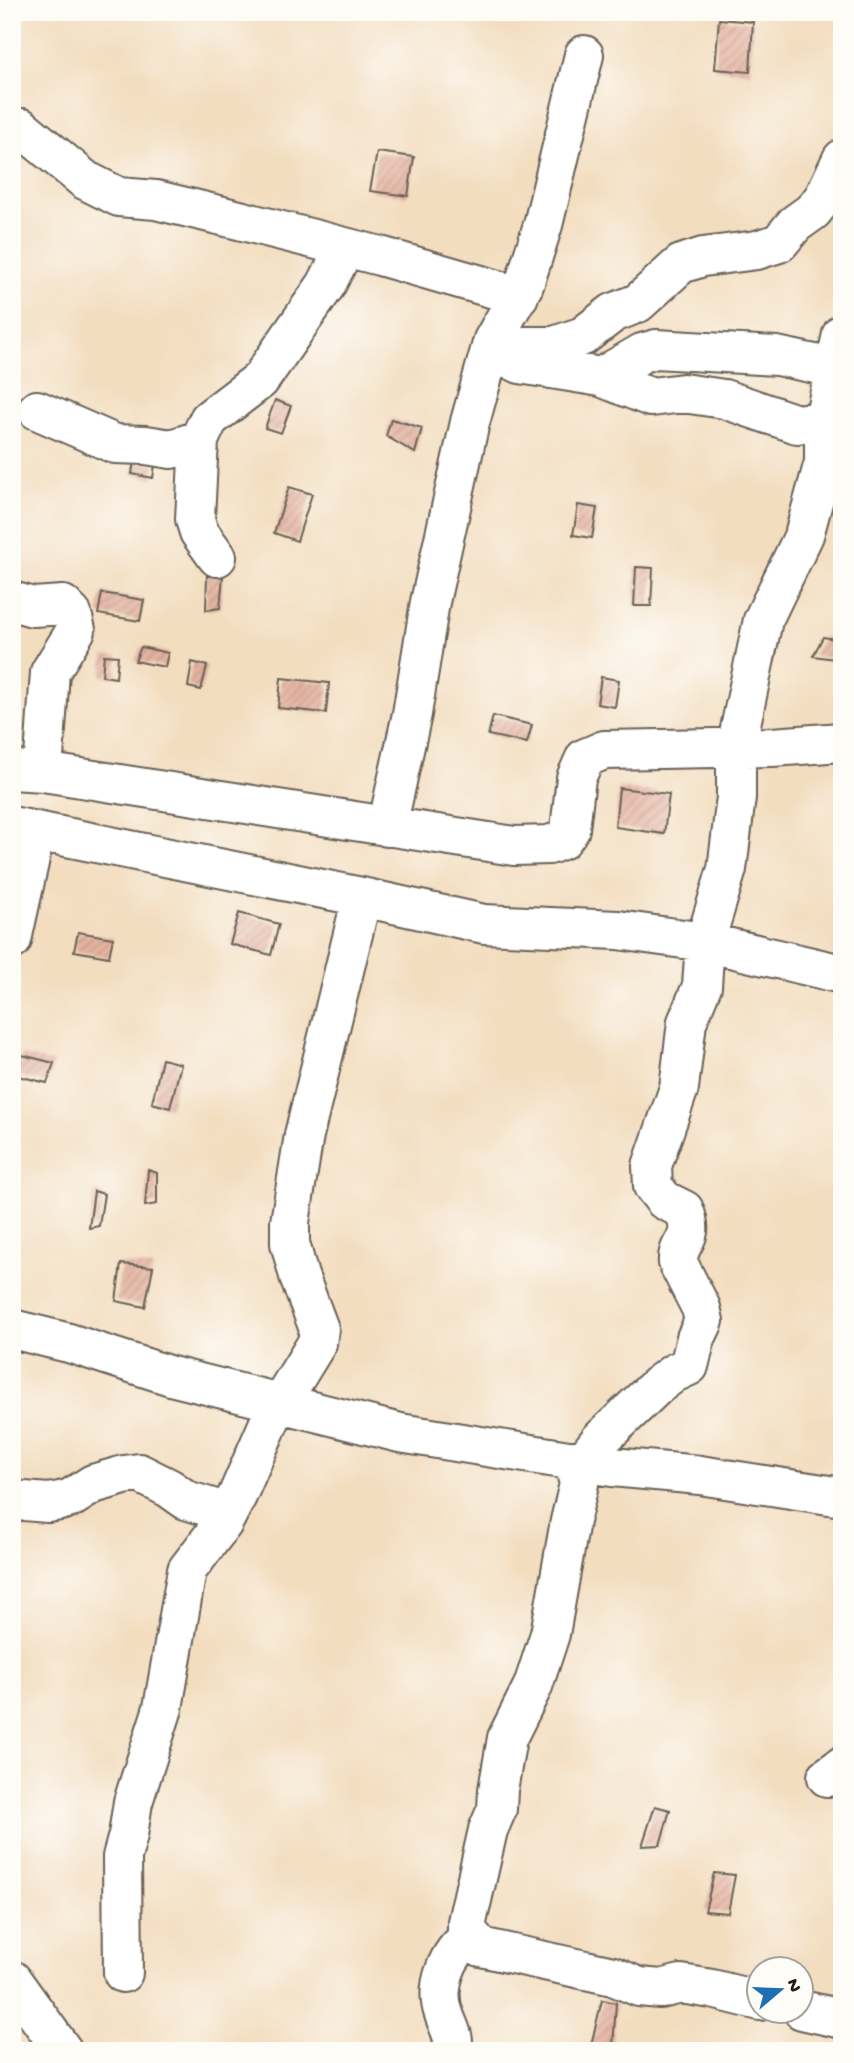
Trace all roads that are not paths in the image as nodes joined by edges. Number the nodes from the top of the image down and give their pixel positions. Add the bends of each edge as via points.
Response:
1 (584, 55) dead end
2 (12, 128) edge
3 (842, 159) edge
4 (363, 252) junction
5 (519, 296) junction
6 (839, 354) edge
7 (497, 357) junction
8 (601, 377) junction
9 (37, 410) dead end
10 (824, 420) junction
11 (199, 440) junction
12 (217, 557) dead end
13 (12, 601) edge
14 (842, 742) edge
15 (736, 748) junction
16 (27, 771) edge
17 (387, 827) junction
18 (24, 829) edge
19 (362, 897) junction
20 (12, 940) edge
21 (705, 942) junction
22 (842, 974) edge
23 (12, 1329) edge
24 (280, 1403) junction
25 (587, 1468) junction
26 (248, 1471) junction
27 (169, 1488) junction
28 (842, 1497) edge
29 (12, 1500) edge
30 (229, 1513) junction
31 (470, 1937) junction
32 (123, 1973) dead end
33 (12, 1980) edge
34 (746, 1998) edge
35 (816, 2013) edge
36 (842, 2019) edge
37 (63, 2051) edge
38 (452, 2051) edge

1 - 5 street via 543,225
2 - 4 street via 22,128 85,180 119,197 156,200
3 - 7 street via 824,197 779,243 681,264 638,303 613,313 583,336 554,346 524,346
4 - 5 street
4 - 11 street via 356,276 326,285 260,380 209,419
5 - 7 street
6 - 8 street via 777,356 656,349
6 - 10 street
7 - 8 street
7 - 17 street via 470,422 449,510
8 - 10 street via 651,397 683,393 724,399 797,424
9 - 11 street via 115,444 171,449
10 - 15 street via 824,462 804,535 764,620
11 - 12 street via 195,519
13 - 16 street via 33,607 63,605 72,614 76,630 50,671
14 - 15 street
15 - 17 street via 604,750 585,758 576,778 570,829 562,840 548,845 514,846
15 - 21 street via 736,797 727,869
16 - 17 street
18 - 19 street
18 - 20 street
19 - 21 street via 484,924 618,930
19 - 24 street via 304,1135 290,1222 290,1243 319,1329 317,1343
21 - 22 street
21 - 25 street via 702,986 687,1022 679,1088 652,1166 653,1186 664,1200 684,1210 688,1219 690,1230 677,1255 678,1263 704,1321 689,1366 658,1385 600,1440
23 - 24 street
24 - 25 street via 400,1433
24 - 26 street
25 - 28 street via 700,1475
25 - 31 street via 570,1521 550,1634 533,1686 507,1738 497,1809 467,1922
26 - 27 street
26 - 30 street
27 - 29 street via 139,1473 93,1484 60,1501
27 - 30 street via 186,1500
30 - 32 street via 187,1570 163,1709 133,1802 122,1857
31 - 34 street via 481,1947 613,1976 639,1987 661,1989 681,1984
31 - 38 street via 451,1955 440,1994
33 - 37 street
35 - 36 street

